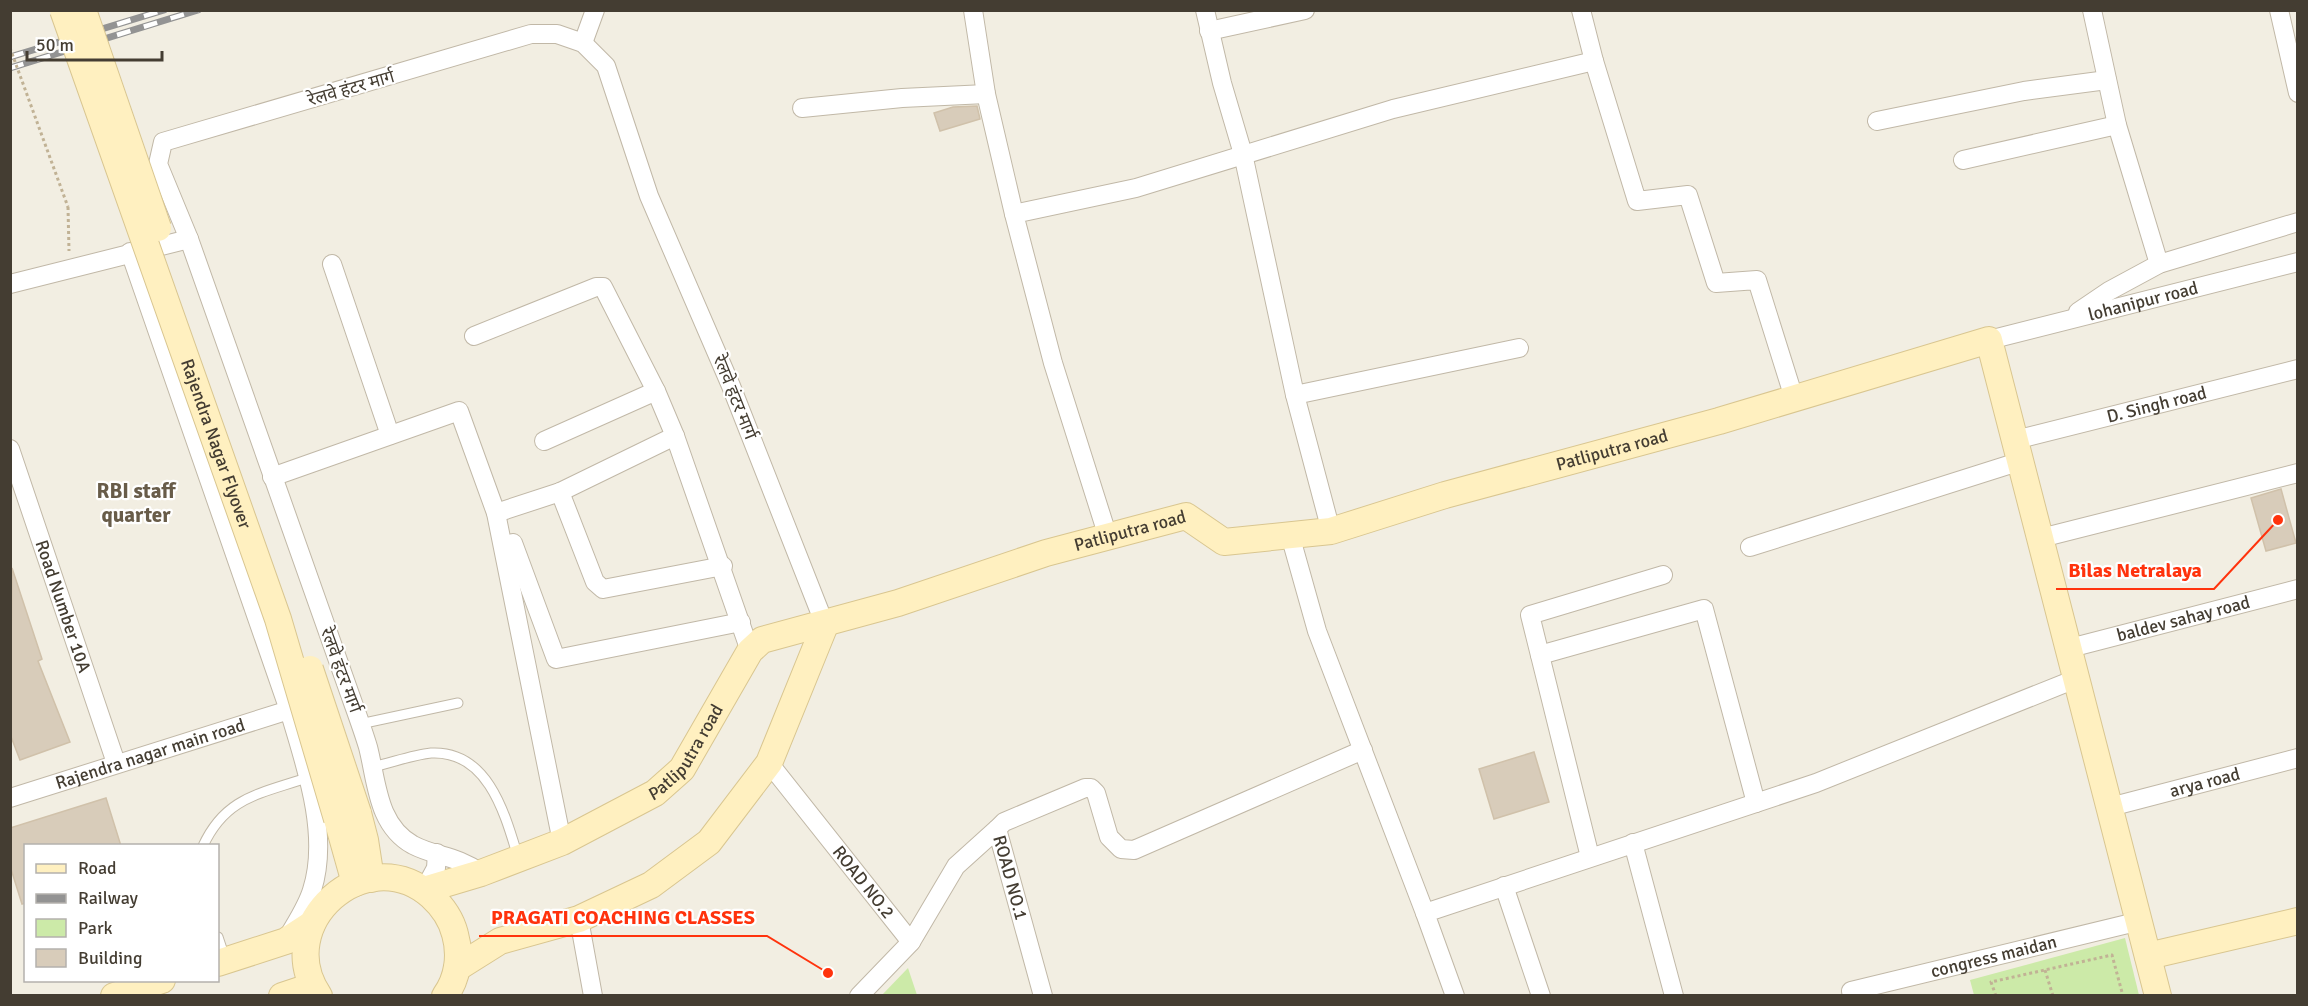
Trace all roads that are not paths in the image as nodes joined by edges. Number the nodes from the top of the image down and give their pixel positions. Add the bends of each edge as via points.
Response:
1 (63, 10) edge
2 (83, 10) edge
3 (595, 10) edge
4 (973, 10) edge
5 (1205, 10) edge
6 (1305, 10) edge
7 (1581, 10) edge
8 (2092, 10) edge
9 (2279, 10) edge
10 (1209, 31) junction
11 (583, 43) junction
12 (1594, 61) junction
13 (2107, 80) junction
14 (2298, 93) edge
15 (986, 94) junction
16 (802, 108) dead end
17 (1877, 121) dead end
18 (2117, 125) junction
19 (1243, 154) junction
20 (1963, 160) dead end
21 (1014, 214) junction
22 (2298, 222) edge
23 (189, 239) junction
24 (130, 252) junction
25 (2298, 262) edge
26 (332, 264) dead end
27 (2159, 264) junction
28 (10, 284) edge
29 (2066, 320) junction
30 (474, 336) dead end
31 (1989, 340) junction
32 (1519, 348) dead end
33 (2298, 369) edge
34 (656, 391) junction
35 (1295, 395) junction
36 (1794, 398) junction
37 (390, 435) junction
38 (675, 436) junction
39 (544, 441) dead end
40 (10, 449) edge
41 (2018, 450) junction
42 (2298, 473) edge
43 (272, 477) junction
44 (560, 492) junction
45 (496, 513) junction
46 (1331, 531) junction
47 (1290, 535) junction
48 (1108, 537) junction
49 (2041, 538) junction
50 (513, 543) dead end
51 (1750, 547) dead end
52 (723, 566) junction
53 (1663, 575) dead end
54 (2298, 589) edge
55 (741, 622) junction
56 (825, 625) junction
57 (2070, 648) junction
58 (750, 651) junction
59 (1540, 655) junction
60 (2078, 678) junction
61 (458, 703) dead end
62 (289, 710) junction
63 (360, 724) junction
64 (1363, 750) junction
65 (2298, 758) edge
66 (116, 763) junction
67 (770, 763) junction
68 (372, 767) junction
69 (309, 777) junction
70 (10, 798) edge
71 (1756, 803) junction
72 (2110, 807) junction
73 (347, 816) junction
74 (997, 829) junction
75 (562, 843) junction
76 (1634, 843) junction
77 (204, 844) edge
78 (437, 853) junction
79 (1590, 857) junction
80 (519, 859) junction
81 (481, 873) junction
82 (363, 881) junction
83 (1504, 886) junction
84 (424, 890) junction
85 (1425, 913) junction
86 (579, 919) junction
87 (2140, 921) junction
88 (2298, 921) edge
89 (312, 924) junction
90 (286, 941) junction
91 (911, 942) junction
92 (220, 954) edge
93 (2148, 956) junction
94 (457, 968) junction
95 (159, 982) edge
96 (316, 991) edge
97 (1847, 994) edge
98 (114, 996) edge
99 (282, 996) edge
100 (445, 996) edge
101 (593, 996) edge
102 (860, 996) edge
103 (1043, 996) edge
104 (1455, 996) edge
105 (1541, 996) edge
106 (1674, 996) edge
107 (2158, 996) edge

1 - 73 street, Rajendra Nagar Flyover, bridge
2 - 73 street, Rajendra Nagar Flyover, bridge via 293,616
3 - 11 street
4 - 15 street
5 - 10 street
6 - 10 street
7 - 12 street
8 - 13 street
9 - 14 street
10 - 19 street
11 - 23 street, रेलवे हंटर मार्ग via 556,34 531,34 163,142 158,164
11 - 56 street, रेलवे हंटर मार्ग via 606,66 649,196 731,386
12 - 19 street via 1393,109
12 - 36 street via 1637,201 1688,195 1716,283 1757,280
13 - 17 street via 2024,91
13 - 18 street
15 - 16 street
15 - 21 street
18 - 20 street
18 - 27 street
19 - 21 street via 1136,188
19 - 35 street
21 - 48 street via 1053,363
22 - 27 street
23 - 24 street
23 - 43 street, रेलवे हंटर मार्ग
24 - 28 street
24 - 62 street
25 - 29 street, lohanipur road
26 - 37 street
27 - 29 street
29 - 31 street, lohanipur road
30 - 34 street via 603,287
31 - 36 street, Patliputra road
31 - 41 street
32 - 35 street
33 - 41 street, D. Singh road
34 - 38 street
34 - 39 street
35 - 46 street
36 - 46 street, Patliputra road via 1445,495
37 - 43 street
37 - 45 street via 459,411
38 - 44 street
38 - 52 street
40 - 66 street, Road Number 10A
41 - 49 street
41 - 51 street, D. Singh road
42 - 49 street
43 - 63 street, रेलवे हंटर मार्ग
44 - 45 street
44 - 52 street via 595,582 603,589
45 - 75 street
46 - 47 street, Patliputra road
47 - 48 street, Patliputra road via 1224,542 1186,516
47 - 64 street via 1317,632
48 - 56 street, Patliputra road via 1046,553
49 - 57 street
50 - 55 street via 556,659
52 - 55 street
53 - 59 street via 1530,615
54 - 57 street, baldev sahay road
55 - 58 street
56 - 58 street, Patliputra road via 762,640
56 - 67 street
57 - 60 street
58 - 75 street, Patliputra road via 682,769 655,793
59 - 71 street via 1704,609
59 - 79 street
60 - 71 street via 1816,783
60 - 72 street
61 - 63 lane
62 - 66 street, Rajendra nagar main road
62 - 69 street
63 - 68 street, रेलवे हंटर मार्ग
64 - 74 street via 1134,850 1121,849 1109,837 1091,788 1004,822
64 - 85 street
65 - 72 street, arya road
66 - 70 street, Rajendra nagar main road
67 - 86 street via 710,842 651,885
67 - 91 street, ROAD NO.2
68 - 78 street, रेलवे हंटर मार्ग via 382,808 393,830 413,845
68 - 80 lane via 429,753 465,762 497,794
69 - 77 lane via 227,809 212,826
69 - 90 street via 319,850 312,891
71 - 76 street
72 - 87 street
73 - 82 street, Rajendra Nagar Flyover
74 - 91 street, ROAD NO.1 via 956,866
74 - 103 street, ROAD NO.1
75 - 80 street, Patliputra road
76 - 79 street
76 - 106 street
78 - 81 street, रेलवे हंटर मार्ग via 464,861
78 - 84 street via 436,868
79 - 83 street
80 - 81 street, Patliputra road
81 - 84 street, Patliputra road
82 - 84 street via 408,882
82 - 89 street via 329,899
83 - 85 street
83 - 105 street
84 - 94 street via 441,905 453,924 458,945
85 - 104 street
86 - 94 street via 500,941
86 - 101 street
87 - 93 street
87 - 97 street, congress maidan
88 - 93 street
89 - 90 street
89 - 96 street via 306,955
90 - 92 street
91 - 102 street
93 - 107 street
94 - 100 street
95 - 98 street
96 - 99 street

